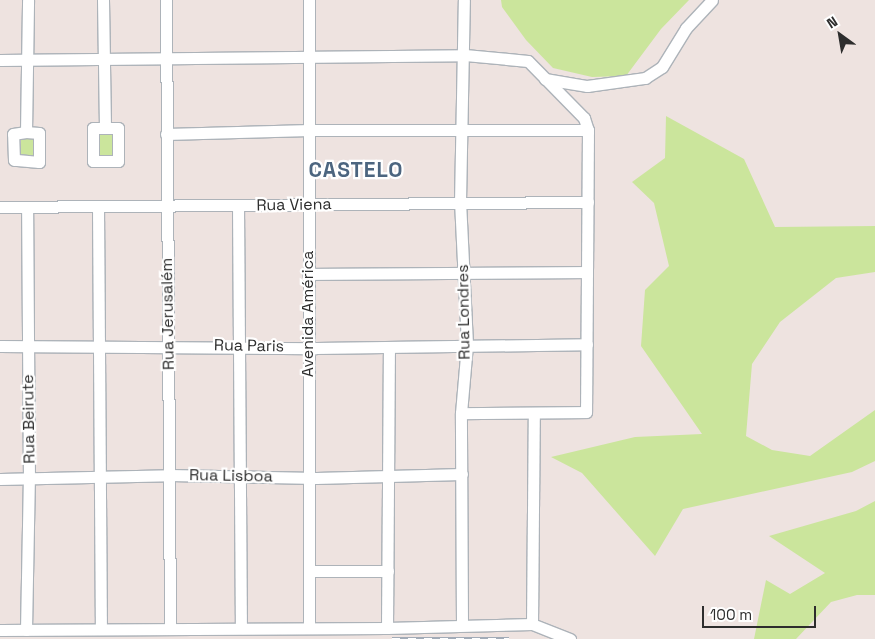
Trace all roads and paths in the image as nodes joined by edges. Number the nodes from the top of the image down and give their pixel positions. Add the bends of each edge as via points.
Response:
1 (28, 0) edge
2 (103, 0) edge
3 (166, 0) edge
4 (309, 0) edge
5 (464, 0) edge
6 (712, 0) edge
7 (465, 55) junction
8 (104, 57) junction
9 (309, 57) junction
10 (165, 58) junction
11 (26, 59) junction
12 (0, 60) edge
13 (546, 79) junction
14 (104, 128) dead end
15 (310, 130) junction
16 (460, 130) junction
17 (588, 130) junction
18 (26, 132) dead end
19 (166, 134) junction
20 (460, 202) junction
21 (588, 202) junction
22 (238, 205) junction
23 (308, 205) junction
24 (167, 206) junction
25 (0, 207) edge
26 (27, 207) junction
27 (98, 208) junction
28 (587, 272) junction
29 (465, 273) junction
30 (308, 274) junction
31 (467, 344) junction
32 (587, 344) junction
33 (28, 345) junction
34 (97, 345) junction
35 (168, 345) junction
36 (0, 346) edge
37 (238, 346) junction
38 (389, 346) junction
39 (308, 348) junction
40 (461, 413) junction
41 (534, 413) junction
42 (462, 474) junction
43 (170, 475) junction
44 (99, 476) junction
45 (240, 477) junction
46 (388, 477) junction
47 (308, 478) junction
48 (0, 479) edge
49 (30, 480) junction
50 (310, 571) junction
51 (388, 571) junction
52 (462, 624) junction
53 (532, 624) junction
54 (101, 627) junction
55 (240, 627) junction
56 (170, 628) junction
57 (309, 628) junction
58 (387, 628) junction
59 (0, 630) edge
60 (26, 630) junction
61 (570, 639) edge

1 - 11 street
2 - 8 street
3 - 10 street, Rua Jerusalém
4 - 9 street, Avenida América
5 - 7 street, Rua Londres
6 - 13 street via 686,28 662,67 645,78 587,86
7 - 9 street
7 - 13 street via 528,61
7 - 16 street, Rua Londres
8 - 10 street
8 - 11 street
8 - 14 street
9 - 10 street
9 - 15 street, Avenida América
10 - 19 street, Rua Jerusalém
11 - 12 street
11 - 18 street
13 - 17 street via 584,118
15 - 16 street
15 - 19 street
15 - 23 street, Avenida América
16 - 17 street
16 - 20 street, Rua Londres
17 - 21 street
19 - 24 street, Rua Jerusalém
20 - 21 street, Rua Viena
20 - 23 street, Rua Viena
20 - 29 street, Rua Londres
21 - 28 street
22 - 23 street, Rua Viena
22 - 24 street, Rua Viena
22 - 37 street
23 - 30 street, Avenida América
24 - 27 street, Rua Viena
24 - 35 street, Rua Jerusalém
25 - 26 street, Rua Viena
26 - 27 street, Rua Viena
26 - 33 street, Rua Beirute
27 - 34 street
28 - 29 street
28 - 32 street
29 - 30 street
29 - 31 street, Rua Londres
30 - 39 street, Avenida América
31 - 32 street, Rua Paris
31 - 38 street, Rua Paris
31 - 40 street, Rua Londres
32 - 41 street via 586,412
33 - 34 street, Rua Paris
33 - 36 street, Rua Paris
33 - 49 street, Rua Beirute
34 - 35 street, Rua Paris
34 - 44 street
35 - 37 street, Rua Paris
35 - 43 street, Rua Jerusalém
37 - 39 street, Rua Paris
37 - 45 street
38 - 39 street, Rua Paris
38 - 46 street
39 - 47 street, Avenida América
40 - 41 street
40 - 42 street, Rua Londres
41 - 53 street
42 - 46 street, Rua Lisboa
42 - 52 street, Rua Londres
43 - 44 street, Rua Lisboa
43 - 45 street, Rua Lisboa
43 - 56 street, Rua Jerusalém
44 - 49 street, Rua Lisboa
44 - 54 street
45 - 47 street, Rua Lisboa
45 - 55 street
46 - 47 street, Rua Lisboa
46 - 51 street
47 - 50 street, Avenida América
48 - 49 street, Rua Lisboa
49 - 60 street, Rua Beirute
50 - 51 street
50 - 57 street, Avenida América
51 - 58 street
52 - 53 street
52 - 58 street
53 - 61 street
54 - 56 street
54 - 60 street
55 - 56 street
55 - 57 street
57 - 58 street
59 - 60 street

